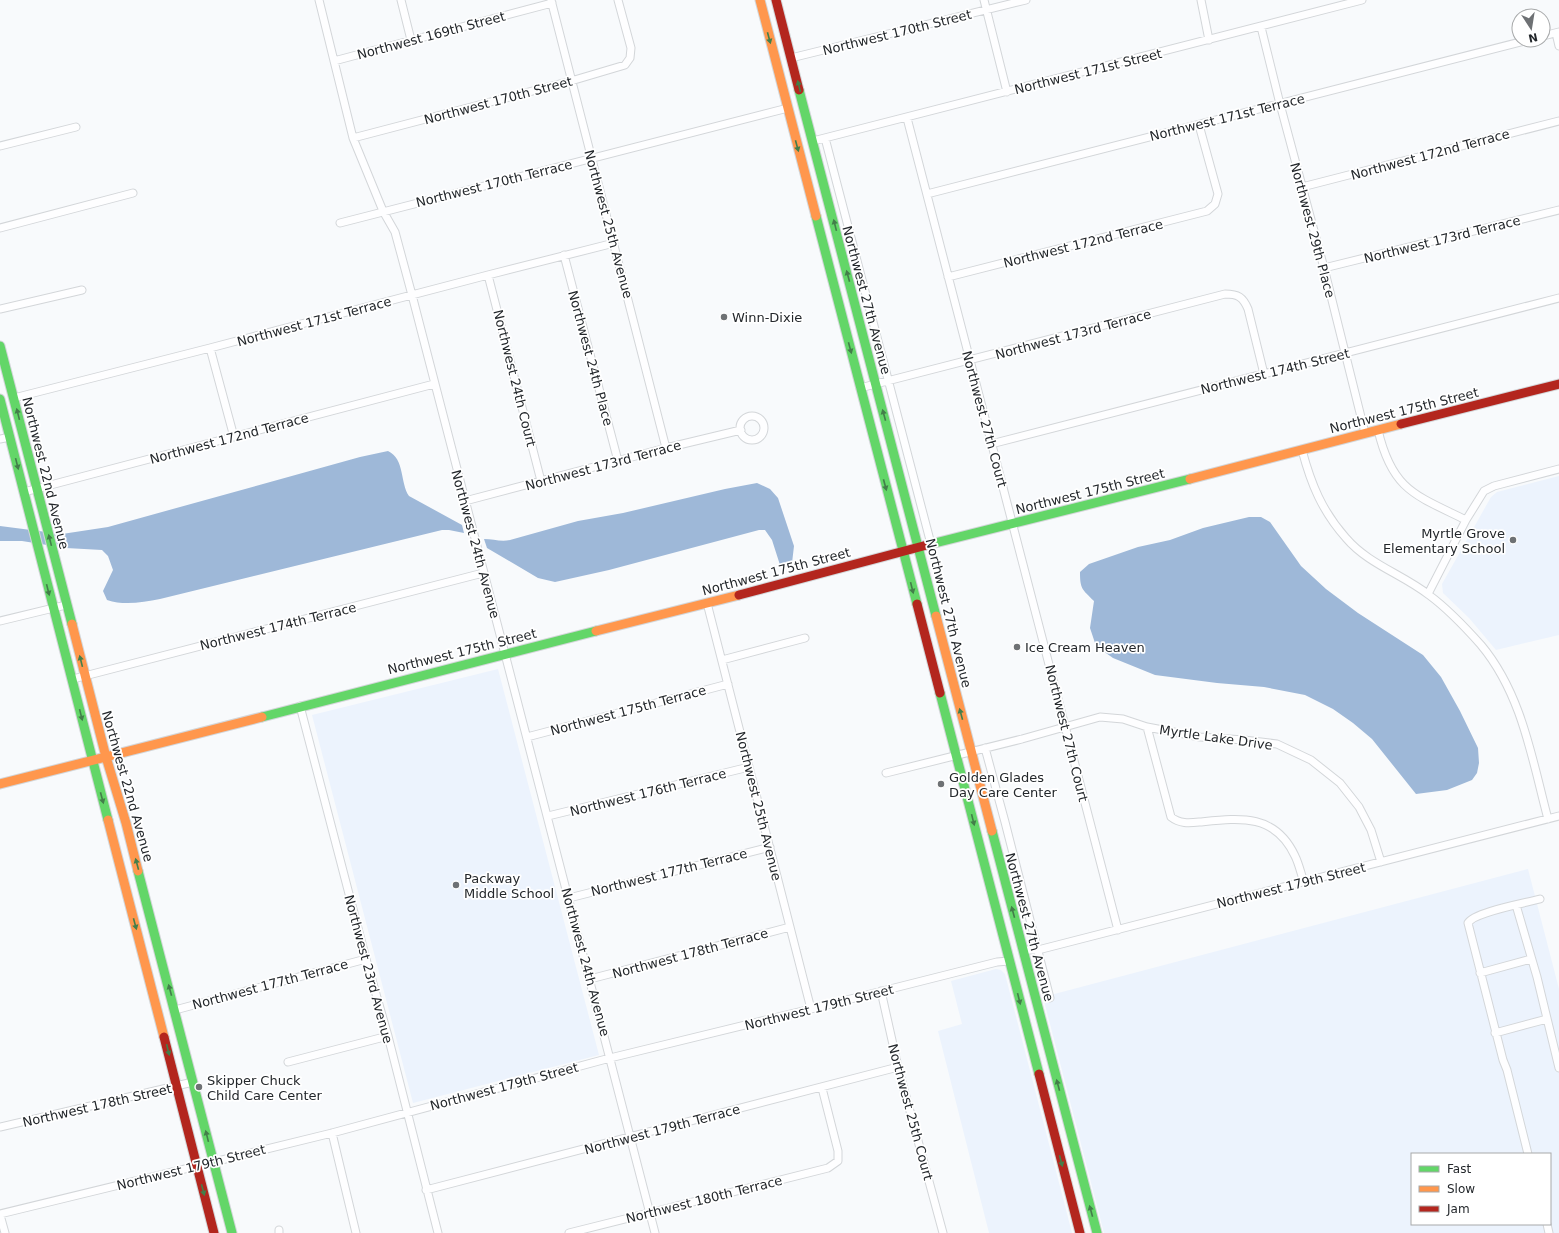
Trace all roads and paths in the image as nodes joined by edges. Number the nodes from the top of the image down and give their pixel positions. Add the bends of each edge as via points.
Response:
1 (319, 0) edge
2 (401, 0) edge
3 (618, 0) edge
4 (760, 0) edge
5 (772, 0) edge
6 (984, 0) edge
7 (1026, 0) edge
8 (1200, 0) edge
9 (1362, 0) edge
10 (551, 2) edge
11 (777, 4) edge
12 (986, 10) junction
13 (1261, 27) junction
14 (1557, 32) edge
15 (411, 40) junction
16 (1209, 40) junction
17 (1511, 44) edge
18 (1559, 46) edge
19 (792, 58) junction
20 (334, 61) junction
21 (572, 81) junction
22 (1007, 92) junction
23 (1280, 104) junction
24 (788, 108) junction
25 (907, 118) junction
26 (1559, 121) edge
27 (1199, 125) junction
28 (76, 127) dead end
29 (812, 136) junction
30 (353, 138) junction
31 (825, 138) junction
32 (0, 146) edge
33 (592, 158) junction
34 (1302, 188) junction
35 (133, 193) dead end
36 (927, 194) junction
37 (1559, 210) edge
38 (383, 211) junction
39 (340, 223) dead end
40 (0, 228) edge
41 (614, 243) junction
42 (840, 245) junction
43 (824, 249) junction
44 (564, 255) junction
45 (1324, 268) junction
46 (488, 275) junction
47 (948, 277) junction
48 (82, 290) dead end
49 (412, 295) junction
50 (1559, 298) edge
51 (0, 309) edge
52 (0, 346) edge
53 (210, 348) junction
54 (1345, 353) junction
55 (970, 361) junction
56 (1264, 374) junction
57 (888, 381) junction
58 (434, 384) junction
59 (876, 384) junction
60 (1559, 384) edge
61 (860, 388) junction
62 (14, 398) junction
63 (0, 399) edge
64 (741, 430) dead end
65 (1378, 430) junction
66 (1365, 433) junction
67 (234, 436) junction
68 (10, 437) junction
69 (0, 439) edge
70 (991, 444) junction
71 (666, 448) junction
72 (1302, 450) junction
73 (618, 461) junction
74 (1559, 469) edge
75 (541, 481) junction
76 (36, 488) junction
77 (24, 492) junction
78 (465, 501) junction
79 (1466, 520) junction
80 (1013, 524) junction
81 (931, 544) junction
82 (918, 547) junction
83 (903, 551) junction
84 (483, 573) junction
85 (1428, 594) junction
86 (707, 603) junction
87 (66, 605) junction
88 (53, 608) junction
89 (0, 620) edge
90 (805, 638) dead end
91 (505, 654) junction
92 (722, 660) junction
93 (85, 676) junction
94 (73, 679) junction
95 (728, 684) junction
96 (300, 706) junction
97 (1065, 726) junction
98 (1147, 727) junction
99 (526, 737) junction
100 (985, 748) junction
101 (971, 751) junction
102 (956, 755) junction
103 (106, 757) junction
104 (92, 761) junction
105 (749, 767) junction
106 (886, 773) dead end
107 (0, 784) edge
108 (548, 816) junction
109 (1559, 816) edge
110 (1548, 819) junction
111 (770, 847) junction
112 (1381, 862) junction
113 (1304, 882) junction
114 (569, 898) junction
115 (1540, 899) dead end
116 (1516, 906) junction
117 (790, 927) junction
118 (1118, 930) junction
119 (1002, 932) junction
120 (1023, 950) junction
121 (1038, 950) junction
122 (366, 959) junction
123 (1531, 959) junction
124 (1010, 961) junction
125 (1480, 973) junction
126 (590, 979) junction
127 (1031, 981) junction
128 (881, 991) junction
129 (1050, 998) dead end
130 (811, 1009) junction
131 (175, 1010) junction
132 (1547, 1019) junction
133 (1495, 1033) junction
134 (388, 1036) junction
135 (610, 1058) junction
136 (288, 1062) dead end
137 (898, 1067) junction
138 (1559, 1068) edge
139 (193, 1082) junction
140 (177, 1086) junction
141 (822, 1088) junction
142 (408, 1113) junction
143 (1068, 1123) junction
144 (0, 1127) edge
145 (1052, 1127) junction
146 (332, 1133) junction
147 (631, 1138) junction
148 (1528, 1153) edge
149 (213, 1162) junction
150 (197, 1166) junction
151 (426, 1190) junction
152 (650, 1213) junction
153 (0, 1215) edge
154 (5, 1233) edge
155 (214, 1233) edge
156 (232, 1233) edge
157 (356, 1233) edge
158 (438, 1233) edge
159 (569, 1233) edge
160 (655, 1233) edge
161 (943, 1233) edge
162 (1080, 1233) edge
163 (1097, 1233) edge

1 - 20 street, Northwest 24th Avenue
2 - 15 street
3 - 21 street, Northwest 170th Street via 631,48 630,58 626,65
4 -> 24 main road
5 - 11 main road
6 - 12 street
7 - 12 street, Northwest 170th Street
8 - 16 street
9 - 13 street, Northwest 171st Street
10 - 15 street, Northwest 169th Street
10 - 21 street, Northwest 25th Avenue
11 - 19 main road, Northwest 27th Avenue
12 - 19 street, Northwest 170th Street
12 - 22 street
13 - 16 street, Northwest 171st Street
13 - 23 street, Northwest 29th Place
14 - 18 street
15 - 20 street, Northwest 169th Street
16 - 22 street, Northwest 171st Street
17 - 23 street, Northwest 171st Terrace
29 -> 19 main road, Northwest 27th Avenue
20 - 30 street, Northwest 24th Avenue
21 - 30 street, Northwest 170th Street
21 - 33 street, Northwest 25th Avenue
22 - 25 street, Northwest 171st Street
23 - 27 street, Northwest 171st Terrace
23 - 34 street, Northwest 29th Place
24 - 29 main road via 797,114
24 - 33 street, Northwest 170th Terrace
24 -> 43 main road
25 - 31 street, Northwest 171st Street
25 - 36 street, Northwest 27th Court
26 - 34 street, Northwest 172nd Terrace
27 - 36 street, Northwest 171st Terrace
27 - 47 street, Northwest 172nd Terrace via 1218,194 1215,204 1208,211
28 - 32 street
29 - 31 street, Northwest 171st Street
42 -> 29 main road, Northwest 27th Avenue
30 - 38 street, Northwest 24th Avenue
31 - 57 street
33 - 38 street, Northwest 170th Terrace
33 - 41 street, Northwest 25th Avenue
34 - 45 street, Northwest 29th Place
35 - 40 street
36 - 47 street, Northwest 27th Court
37 - 45 street, Northwest 173rd Terrace
38 - 39 street, Northwest 170th Terrace
38 - 49 street, Northwest 24th Avenue via 395,232
41 - 44 street, Northwest 171st Terrace
41 - 71 street, Northwest 25th Avenue
42 - 43 main road
59 -> 42 main road, Northwest 27th Avenue
43 -> 61 main road
44 - 46 street, Northwest 171st Terrace
44 - 73 street, Northwest 24th Place
45 - 54 street, Northwest 29th Place
46 - 49 street, Northwest 171st Terrace
46 - 75 street, Northwest 24th Court
47 - 55 street, Northwest 27th Court
48 - 51 street
49 - 53 street, Northwest 171st Terrace
49 - 58 street, Northwest 24th Avenue
50 - 54 street, Northwest 174th Street
52 - 62 main road, Northwest 22nd Avenue
53 - 62 street, Northwest 171st Terrace
53 - 67 street
54 - 56 street, Northwest 174th Street
54 - 66 street, Northwest 29th Place
55 - 56 street, Northwest 173rd Terrace via 1225,294 1238,295 1245,301
55 - 57 street, Northwest 173rd Terrace
55 - 70 street, Northwest 27th Court
56 - 70 street, Northwest 174th Street
57 - 59 street, Northwest 173rd Terrace
57 - 81 street
58 - 67 street, Northwest 172nd Terrace
58 - 78 street, Northwest 24th Avenue
59 - 61 street, Northwest 173rd Terrace
82 -> 59 main road, Northwest 27th Avenue
60 - 65 main road, Northwest 175th Street
61 -> 83 main road
76 -> 62 main road, Northwest 22nd Avenue
63 - 68 main road, Northwest 22nd Avenue
64 - 71 street, Northwest 173rd Terrace
65 - 66 main road, Northwest 175th Street
65 - 79 street via 1382,448 1394,474 1402,484 1428,502
66 - 72 main road, Northwest 175th Street
67 - 76 street, Northwest 172nd Terrace
68 - 69 street
68 -> 77 main road, Northwest 22nd Avenue
70 - 80 street, Northwest 27th Court
71 - 73 street, Northwest 173rd Terrace
72 - 80 main road, Northwest 175th Street
72 - 85 street via 1309,477 1318,497 1346,539 1370,559
73 - 75 street, Northwest 173rd Terrace
74 - 79 street via 1484,491
75 - 78 street, Northwest 173rd Terrace
76 - 77 street, Northwest 172nd Terrace
87 -> 76 main road, Northwest 22nd Avenue
77 -> 88 main road, Northwest 22nd Avenue
78 - 84 street, Northwest 24th Avenue
79 - 85 street
80 - 81 main road, Northwest 175th Street
80 - 97 street, Northwest 27th Court
81 - 82 main road, Northwest 175th Street
82 - 83 main road, Northwest 175th Street
101 -> 82 main road, Northwest 27th Avenue
83 - 86 main road, Northwest 175th Street
83 -> 102 main road
84 - 91 street, Northwest 24th Avenue
84 - 93 street, Northwest 174th Terrace
85 - 110 street via 1458,620 1482,646 1508,685 1523,724
86 - 91 main road, Northwest 175th Street
86 - 92 street, Northwest 25th Avenue
87 - 88 street
93 -> 87 main road, Northwest 22nd Avenue
88 - 89 street
88 - 94 main road, Northwest 22nd Avenue
90 - 92 street
91 - 96 main road, Northwest 175th Street
91 - 99 street, Northwest 24th Avenue
92 - 95 street, Northwest 25th Avenue
93 - 94 street, Northwest 174th Terrace
93 - 103 main road, Northwest 22nd Avenue
94 -> 104 main road, Northwest 22nd Avenue
95 - 99 street, Northwest 175th Terrace
95 - 105 street, Northwest 25th Avenue
96 - 103 main road, Northwest 175th Street
96 - 122 street, Northwest 23rd Avenue
97 - 98 street, Myrtle Lake Drive via 1100,717 1111,717
97 - 100 street, Myrtle Lake Drive
97 - 118 street, Northwest 27th Court
98 - 112 street, Myrtle Lake Drive via 1200,737 1277,744 1311,760 1340,783 1359,807 1371,830
98 - 113 street via 1171,817 1184,823 1247,820 1275,829 1295,856
99 - 108 street, Northwest 24th Avenue
100 - 101 street, Myrtle Lake Drive
100 - 121 street
101 - 102 street, Myrtle Lake Drive
120 -> 101 main road, Northwest 27th Avenue
102 - 106 street, Myrtle Lake Drive
102 -> 119 main road
103 - 104 main road, Northwest 175th Street
131 -> 103 main road, Northwest 22nd Avenue
104 - 107 main road, Northwest 175th Street
104 -> 140 main road, Northwest 22nd Avenue
105 - 108 street, Northwest 176th Terrace
105 - 111 street, Northwest 25th Avenue
108 - 114 street, Northwest 24th Avenue
109 - 110 street, Northwest 179th Street
110 - 112 street, Northwest 179th Street
111 - 114 street, Northwest 177th Terrace
111 - 117 street, Northwest 25th Avenue
112 - 113 street, Northwest 179th Street
113 - 118 street, Northwest 179th Street
114 - 126 street, Northwest 24th Avenue
115 - 116 street
116 - 123 street
116 - 125 street via 1470,919 1468,923
117 - 126 street, Northwest 178th Terrace
117 - 130 street, Northwest 25th Avenue
118 - 121 street, Northwest 179th Street
119 - 120 main road via 1014,948
119 - 124 main road
120 - 121 street, Northwest 179th Street
120 - 127 main road, Northwest 27th Avenue
121 - 129 street
122 - 131 street, Northwest 177th Terrace
122 - 134 street, Northwest 23rd Avenue
123 - 125 street
123 - 132 street
124 - 127 main road via 1018,964
124 - 128 street, Northwest 179th Street
124 -> 145 main road
125 - 133 street
126 - 135 street, Northwest 24th Avenue
143 -> 127 main road, Northwest 27th Avenue
128 - 130 street, Northwest 179th Street
128 - 137 street, Northwest 25th Court
130 - 135 street, Northwest 179th Street
131 - 139 main road, Northwest 22nd Avenue
132 - 133 street
132 - 138 street
133 - 148 street
134 - 136 street
134 - 142 street, Northwest 23rd Avenue
135 - 142 street, Northwest 179th Street
135 - 147 street, Northwest 24th Avenue
137 - 141 street, Northwest 179th Terrace
137 - 161 street, Northwest 25th Court
139 - 140 street, Northwest 178th Street
149 -> 139 main road, Northwest 22nd Avenue
140 - 144 street, Northwest 178th Street
140 - 150 main road, Northwest 22nd Avenue
141 - 147 street, Northwest 179th Terrace
141 - 152 street, Northwest 180th Terrace via 838,1151 838,1161 828,1168
142 - 146 street, Northwest 179th Street
142 - 151 street, Northwest 23rd Avenue
143 - 145 main road
163 -> 143 main road, Northwest 27th Avenue
145 -> 162 main road
146 - 149 street, Northwest 179th Street
146 - 157 street
147 - 151 street, Northwest 179th Terrace
147 - 152 street, Northwest 24th Avenue
149 - 150 street, Northwest 179th Street
149 - 156 main road, Northwest 22nd Avenue
150 - 153 street, Northwest 179th Street
150 -> 155 main road, Northwest 22nd Avenue
151 - 158 street, Northwest 23rd Avenue
152 - 159 street, Northwest 180th Terrace
152 - 160 street, Northwest 24th Avenue
153 - 154 street

